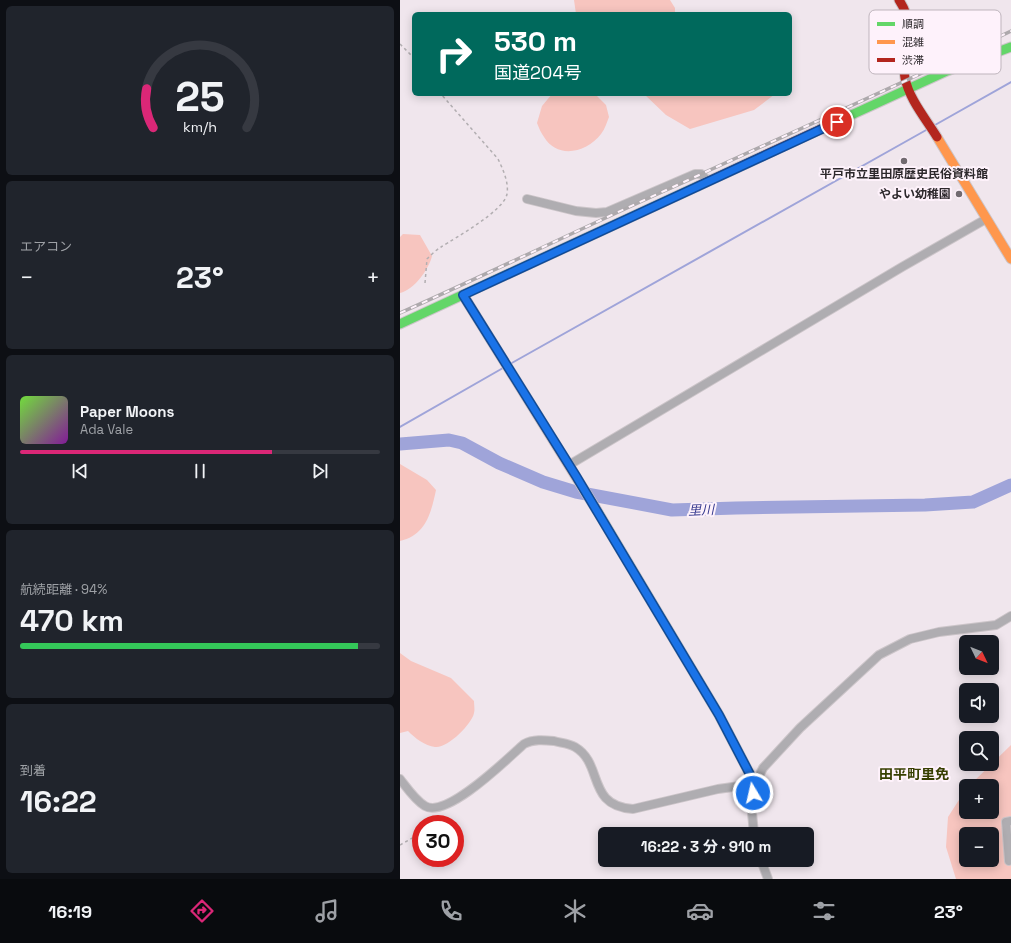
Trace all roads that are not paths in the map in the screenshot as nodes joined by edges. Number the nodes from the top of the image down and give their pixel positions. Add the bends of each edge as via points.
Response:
1 (898, 0) edge
2 (906, 10) edge
3 (1011, 47) edge
4 (1001, 51) edge
5 (905, 74) edge
6 (940, 74) edge
7 (908, 89) junction
8 (708, 181) junction
9 (527, 199) dead end
10 (986, 219) junction
11 (1011, 259) edge
12 (463, 295) junction
13 (400, 324) edge
14 (569, 465) junction
15 (1011, 616) edge
16 (400, 779) edge
17 (755, 784) junction
18 (1011, 821) edge
19 (753, 827) edge
20 (1008, 860) dead end
21 (764, 867) edge
22 (768, 879) edge

1 - 2 main road
3 - 4 main road
5 - 7 main road
6 - 7 main road
7 - 8 main road
7 - 10 main road
8 - 9 street via 701,174 695,174 621,207 596,213
8 - 12 main road
10 - 11 main road
10 - 14 street
12 - 13 main road
12 - 14 main road
14 - 17 main road via 719,715
15 - 17 street via 996,625 939,632 910,639 879,655 800,728 762,768
16 - 17 street via 409,792 425,806 439,807 473,789 524,744 548,740 568,744 583,754 602,794 613,805 623,809 656,805 703,792
17 - 19 street via 751,802
18 - 20 street via 1006,822
21 - 22 street

